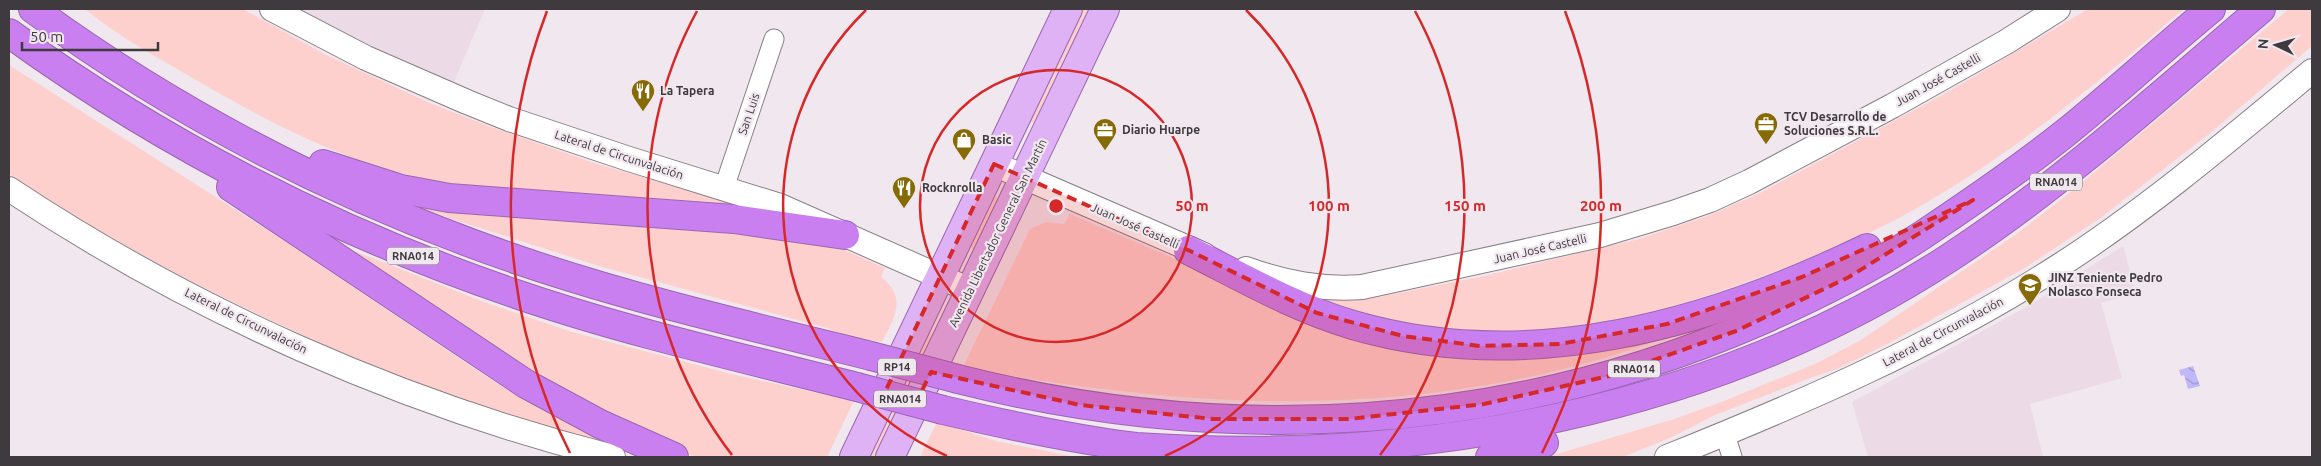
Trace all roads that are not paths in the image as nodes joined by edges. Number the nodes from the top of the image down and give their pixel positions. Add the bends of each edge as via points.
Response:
1 (33, 9) edge
2 (58, 9) edge
3 (272, 9) edge
4 (1068, 9) edge
5 (1105, 9) edge
6 (2058, 9) edge
7 (2210, 9) edge
8 (2261, 9) edge
9 (9, 32) edge
10 (774, 39) dead end
11 (9, 50) edge
12 (2312, 71) edge
13 (134, 77) junction
14 (123, 110) junction
15 (227, 131) junction
16 (994, 164) junction
17 (1024, 177) junction
18 (724, 188) junction
19 (9, 189) edge
20 (1973, 200) junction
21 (845, 235) junction
22 (1188, 250) junction
23 (940, 276) junction
24 (970, 290) junction
25 (1789, 345) junction
26 (1725, 434) junction
27 (613, 457) edge
28 (674, 457) edge
29 (854, 457) edge
30 (890, 457) edge
31 (1490, 457) edge
32 (1667, 457) edge
33 (1732, 457) edge

1 - 13 highway, RNA014
2 - 13 highway
3 - 18 street, Lateral de Circunvalación via 366,58 476,106
4 - 16 main road
5 - 17 main road, Avenida Libertador General San Martín
6 - 22 street, Juan José Castelli via 1939,80 1748,182 1682,210 1617,230 1382,284 1340,288 1275,280
7 - 20 highway, RNA014 via 2067,132
8 - 25 highway, RNA014 via 2130,122 1999,224 1908,283
9 - 14 highway, RNA014
10 - 18 street, San Luis
11 - 14 highway
12 - 26 street, Lateral de Circunvalación via 2184,178 2058,267 1861,376
13 - 15 highway, RNA014
14 - 25 highway, RNA014, bridge via 294,204 515,294 605,322 944,410 1139,447 1251,454 1361,452 1485,437 1599,412 1674,390
14 - 28 highway via 252,203 526,384 592,420
15 - 20 highway, RNA014, bridge via 378,206 512,258 670,306 1004,390 1080,405 1230,420 1349,419 1420,413 1484,404 1609,376 1677,354 1812,297 1896,251
15 - 21 highway via 423,194 743,220
16 - 17 street, Juan José Castelli
16 - 23 main road, RP14
17 - 22 street, Juan José Castelli
17 - 24 main road, Avenida Libertador General San Martín / RP14
18 - 21 street, Lateral de Circunvalación via 780,206
19 - 27 street, Lateral de Circunvalación via 80,235 279,339 451,408
20 - 22 highway via 1852,256 1720,307 1667,324 1560,344 1480,346 1403,336 1352,325 1282,298
21 - 23 street, Lateral de Circunvalación
23 - 24 street, Lateral de Circunvalación
23 - 29 main road, RP14
24 - 30 main road, Avenida Libertador General San Martín / RP14
25 - 31 highway via 1746,376 1703,395
26 - 32 street, Lateral de Circunvalación
26 - 33 street

